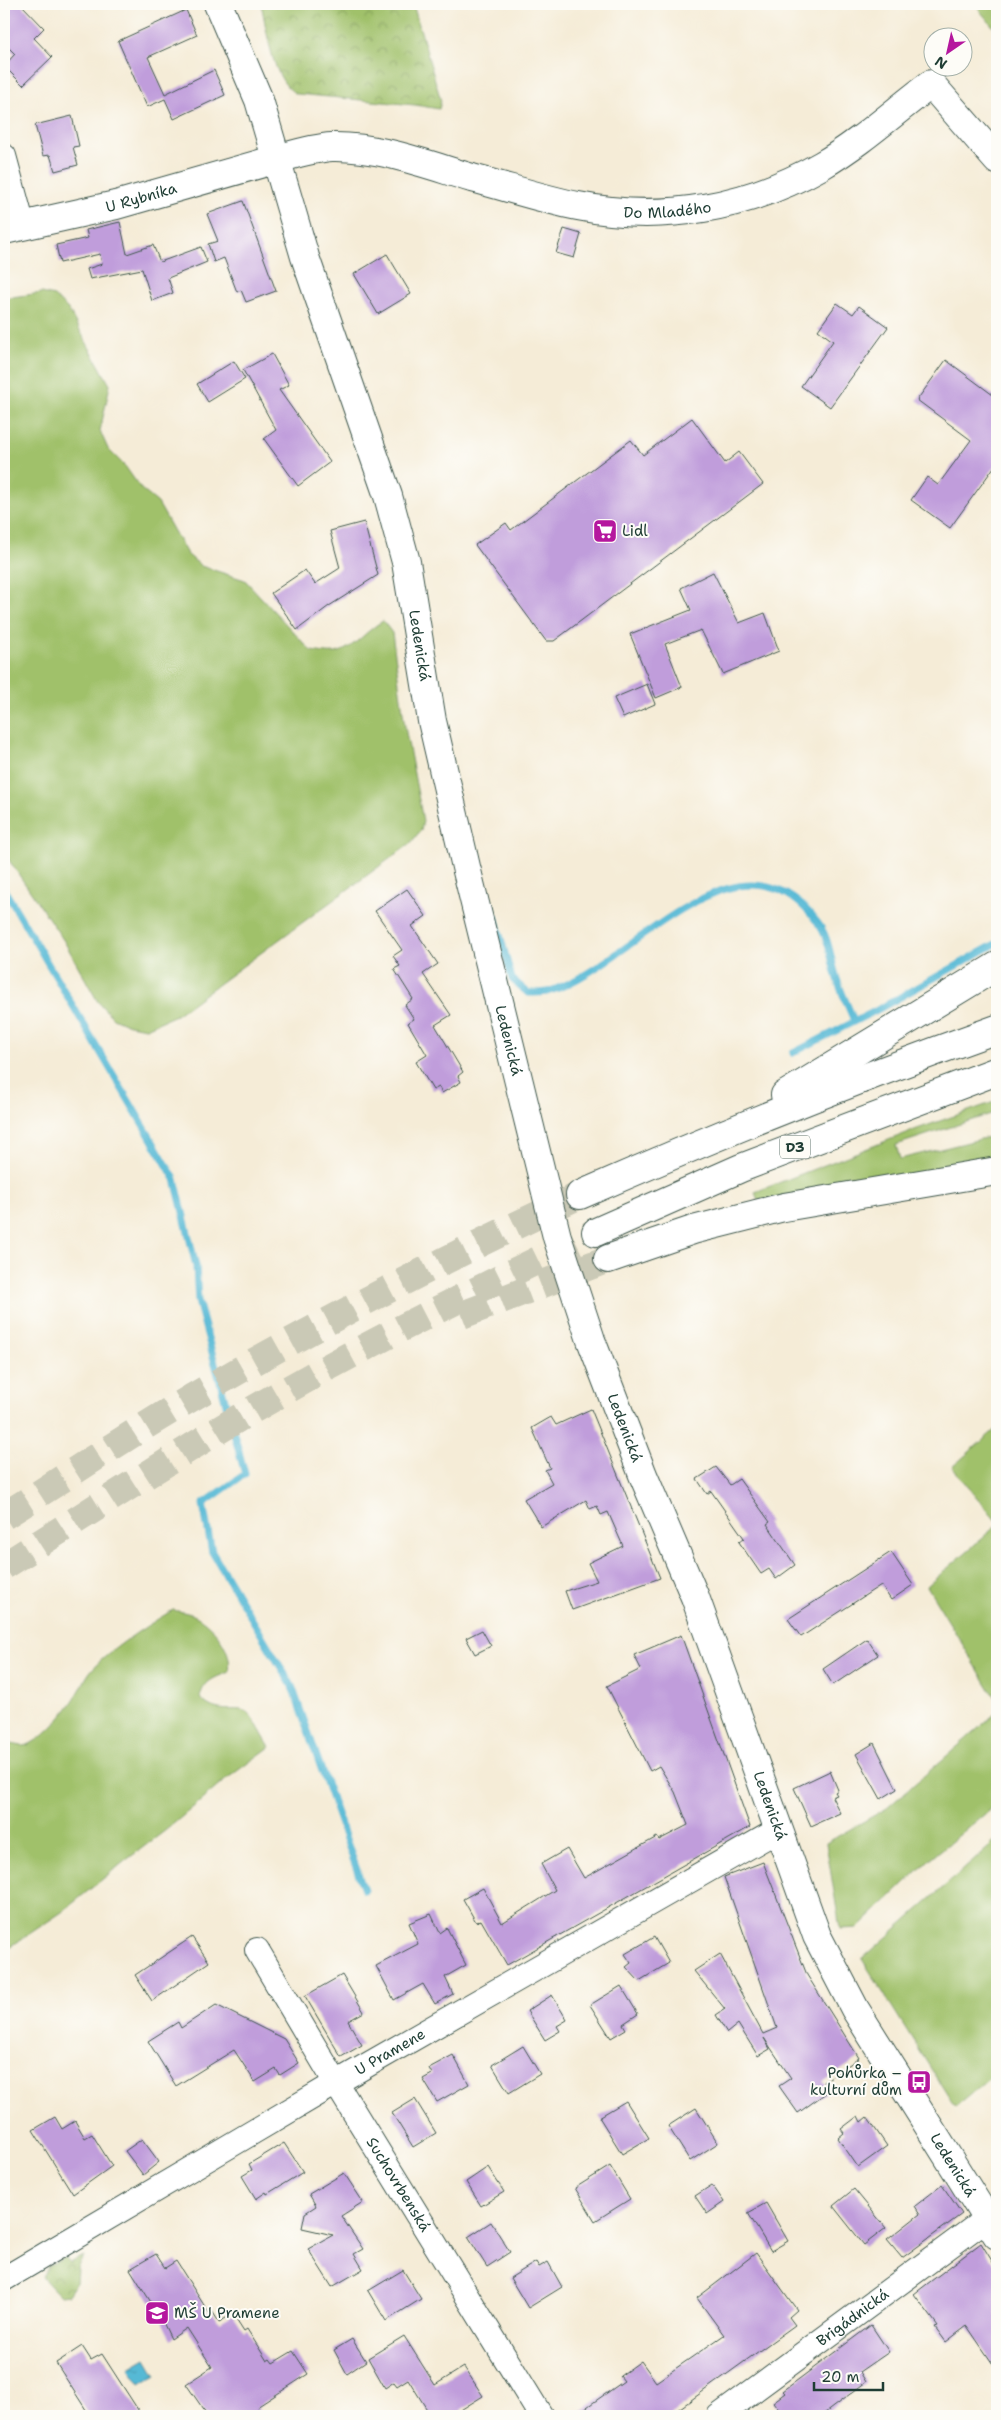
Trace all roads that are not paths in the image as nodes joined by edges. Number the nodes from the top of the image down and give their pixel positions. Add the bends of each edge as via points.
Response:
1 (218, 4) edge
2 (4, 156) edge
3 (277, 158) junction
4 (997, 160) edge
5 (13, 228) edge
6 (997, 966) edge
7 (997, 1029) edge
8 (997, 1071) edge
9 (723, 1133) junction
10 (997, 1171) edge
11 (580, 1195) tunnel mouth
12 (596, 1232) tunnel mouth
13 (608, 1259) tunnel mouth
14 (778, 1830) junction
15 (257, 1950) dead end
16 (336, 2083) junction
17 (992, 2227) edge
18 (4, 2279) edge
19 (541, 2416) edge
20 (719, 2416) edge

1 - 3 main road, Ledenická via 259,100
2 - 5 street
3 - 4 main road, Do Mladého via 332,148 377,152 579,206 628,213 667,214 747,198 799,177 838,154 931,84
3 - 5 main road, U Rybníka via 116,205
3 - 14 main road, Ledenická via 305,257 388,496 406,562 434,730 557,1237 591,1340 695,1597
6 - 9 main road
7 - 9 main road
8 - 12 main road, D3 via 742,1168
9 - 11 main road
10 - 13 main road via 784,1207 693,1230
14 - 16 street, U Pramene
14 - 17 main road, Ledenická via 817,1936 855,2008
15 - 16 street, Suchovrbenská
16 - 18 street, U Pramene
16 - 19 street, Suchovrbenská
17 - 20 street, Brigádnická

